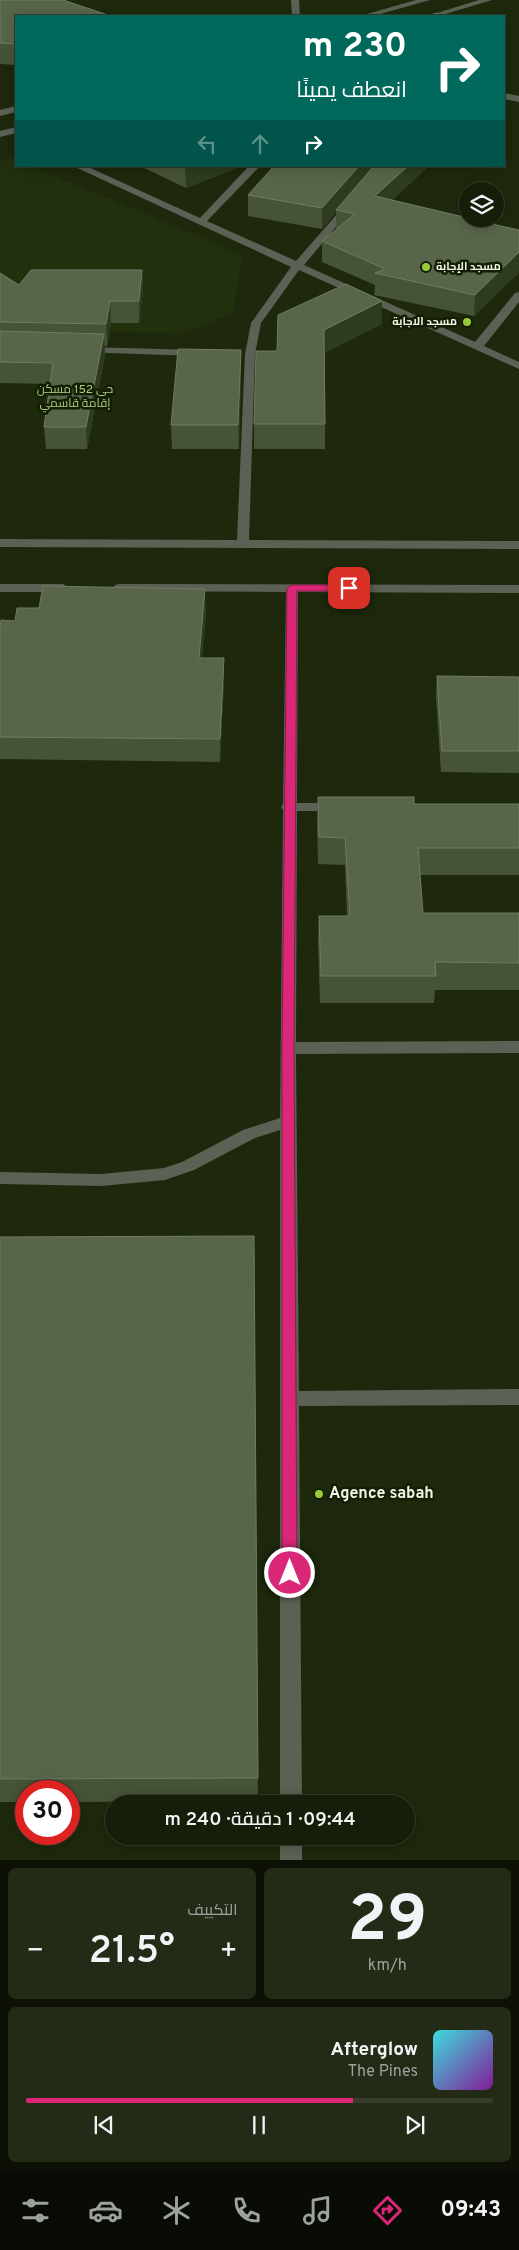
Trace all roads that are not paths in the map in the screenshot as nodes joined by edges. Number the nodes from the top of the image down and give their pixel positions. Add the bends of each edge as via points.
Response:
1 (295, 0) edge
2 (426, 0) edge
3 (488, 0) edge
4 (296, 15) edge
5 (368, 15) edge
6 (435, 15) edge
7 (505, 96) edge
8 (519, 99) edge
9 (15, 109) edge
10 (0, 113) edge
11 (15, 130) edge
12 (2, 134) edge
13 (15, 138) edge
14 (83, 167) edge
15 (254, 167) edge
16 (353, 202) edge
17 (200, 222) junction
18 (297, 266) junction
19 (519, 295) edge
20 (477, 347) junction
21 (77, 350) edge
22 (212, 353) edge
23 (519, 366) edge
24 (0, 543) edge
25 (243, 544) junction
26 (519, 545) edge
27 (0, 588) edge
28 (78, 588) edge
29 (107, 588) edge
30 (292, 588) junction
31 (519, 589) edge
32 (288, 807) junction
33 (356, 807) edge
34 (519, 1047) edge
35 (288, 1048) junction
36 (288, 1122) junction
37 (0, 1178) edge
38 (519, 1397) edge
39 (289, 1399) junction
40 (291, 1795) edge
41 (291, 1845) edge
42 (291, 1860) edge

1 - 4 street
2 - 5 street
3 - 6 street
7 - 8 street
9 - 10 street
11 - 12 street
12 - 13 street
14 - 17 street
15 - 17 street
16 - 18 street
17 - 18 street
18 - 20 street
18 - 25 street via 256,323 245,354
19 - 20 street
20 - 23 street
21 - 22 street
24 - 25 street
25 - 26 street
27 - 28 street
29 - 30 street
30 - 31 street
30 - 32 street
32 - 33 street
32 - 35 street
34 - 35 street
35 - 36 street
36 - 37 street via 249,1134 188,1166 165,1174 101,1180
36 - 39 street
38 - 39 street
39 - 40 street
41 - 42 street

